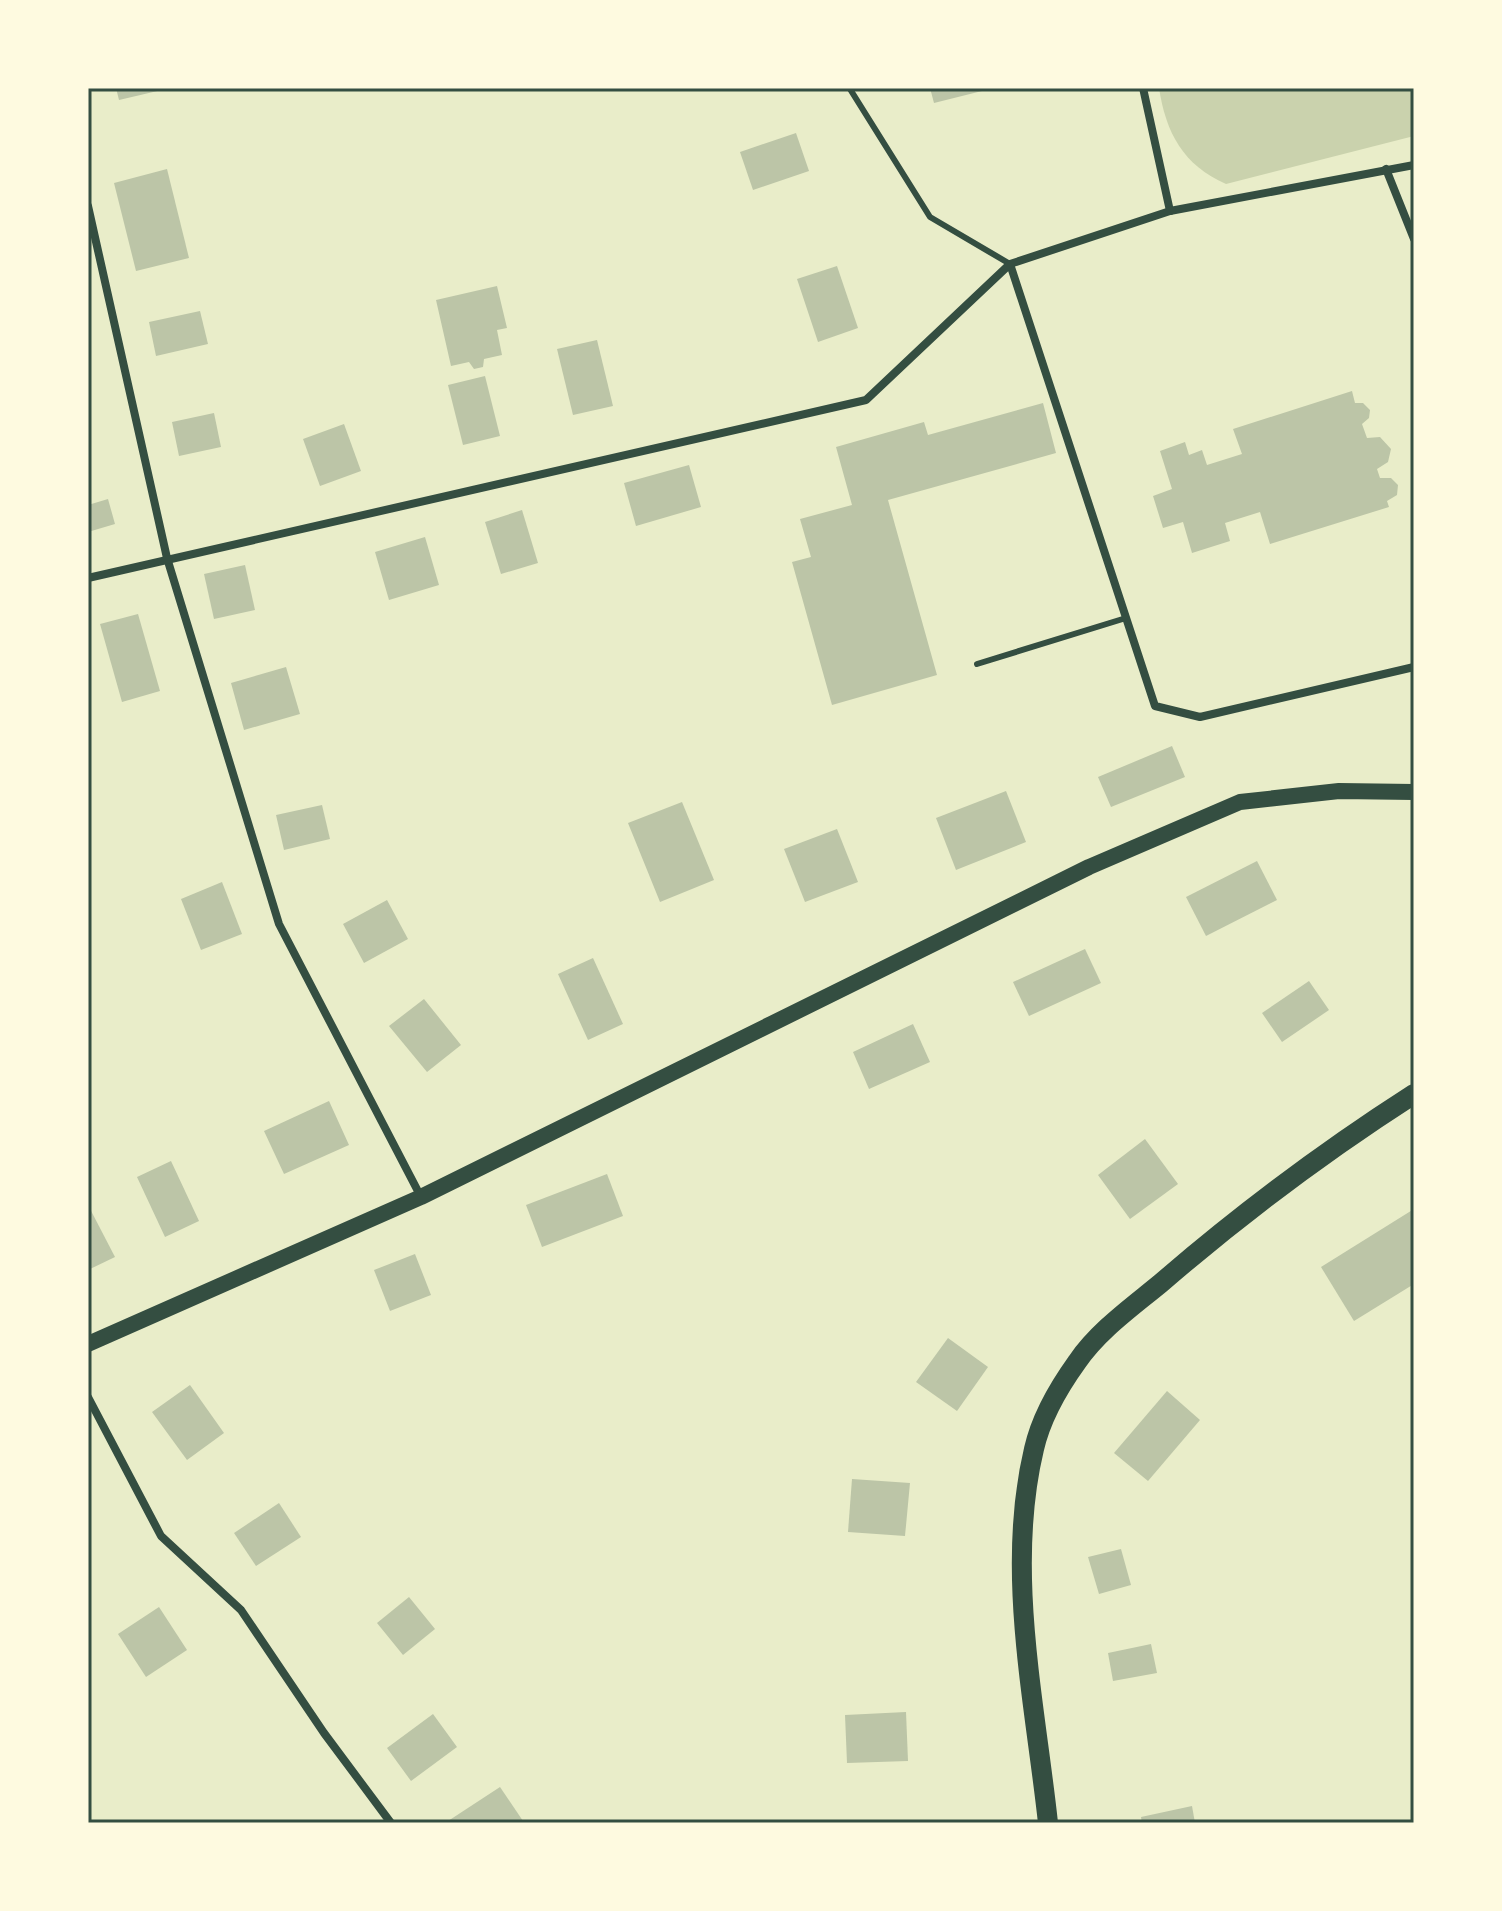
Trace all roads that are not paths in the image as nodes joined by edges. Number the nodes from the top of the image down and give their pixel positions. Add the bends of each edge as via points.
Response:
1 (1143, 88) edge
2 (850, 89) edge
3 (1414, 165) edge
4 (1386, 169) junction
5 (88, 206) edge
6 (1170, 211) junction
7 (1414, 239) edge
8 (1010, 264) junction
9 (167, 558) junction
10 (88, 578) edge
11 (1126, 618) junction
12 (977, 664) dead end
13 (1414, 667) edge
14 (1414, 792) edge
15 (1414, 1094) edge
16 (421, 1197) junction
17 (88, 1344) edge
18 (88, 1397) edge
19 (391, 1823) edge
20 (1048, 1823) edge

1 - 6 street
2 - 8 lane via 930,217
3 - 4 street
4 - 6 street
4 - 7 street
5 - 9 street
6 - 8 street
8 - 9 street via 866,400
8 - 11 street
9 - 10 street
9 - 16 street via 279,924
11 - 12 lane
11 - 13 street via 1155,706 1200,717
14 - 16 main road via 1339,791 1240,802 1089,867
15 - 20 main road via 1354,1132 1209,1242 1116,1321 1078,1360 1054,1399 1035,1446 1022,1551
16 - 17 main road
18 - 19 street via 161,1536 241,1610

